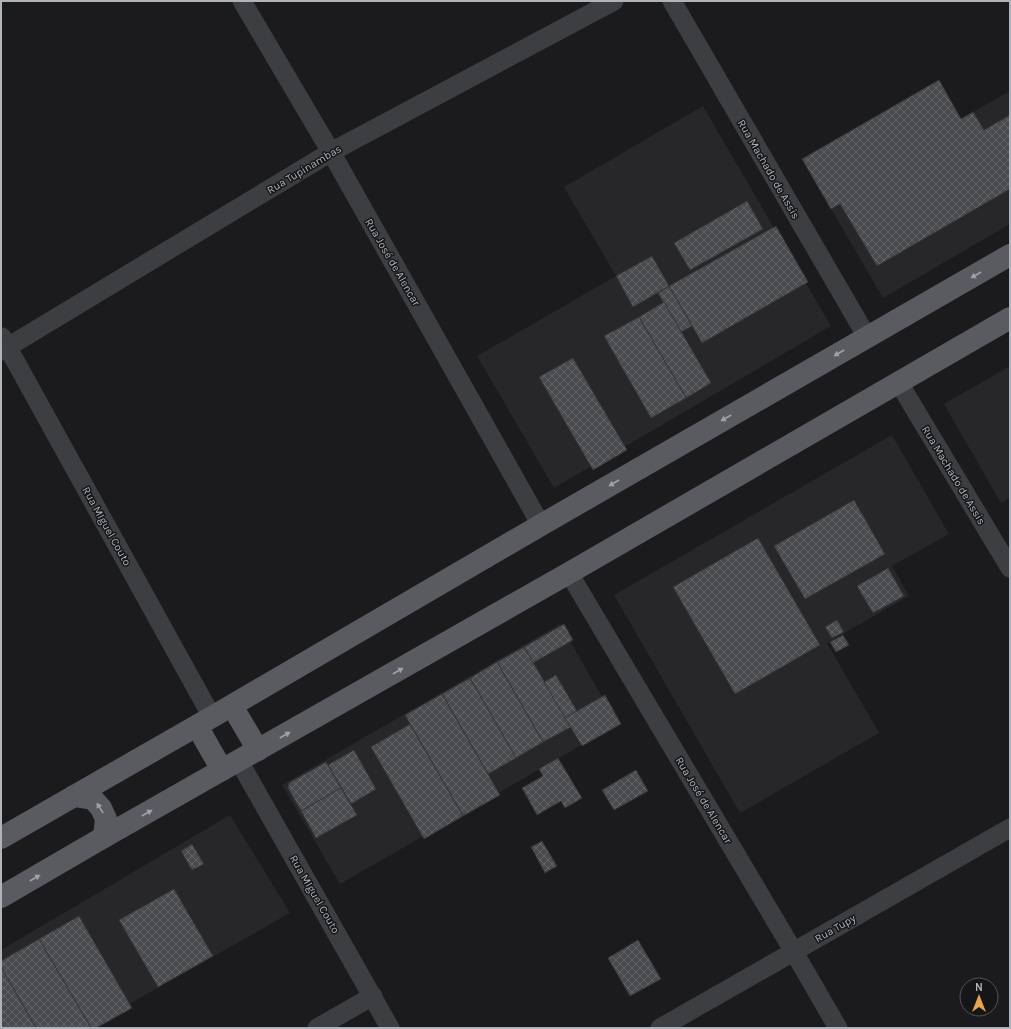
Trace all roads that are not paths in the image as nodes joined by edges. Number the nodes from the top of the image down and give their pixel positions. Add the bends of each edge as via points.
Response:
1 (242, 1) edge
2 (614, 1) edge
3 (672, 1) edge
4 (330, 152) junction
5 (1010, 255) edge
6 (1010, 318) edge
7 (867, 337) junction
8 (3, 344) edge
9 (899, 383) junction
10 (541, 525) junction
11 (1010, 568) edge
12 (569, 573) junction
13 (232, 706) junction
14 (204, 722) junction
15 (258, 750) junction
16 (230, 766) junction
17 (74, 796) junction
18 (1010, 828) edge
19 (104, 837) junction
20 (1, 838) edge
21 (1, 897) edge
22 (794, 952) junction
23 (373, 996) junction
24 (316, 1028) edge
25 (390, 1028) edge
26 (660, 1028) edge
27 (838, 1028) edge

1 - 4 street, Rua José de Alencar
2 - 4 street, Rua Tupinambas
3 - 7 street, Rua Machado de Assis
4 - 8 street, Rua Tupinambas
4 - 10 street, Rua José de Alencar
5 -> 7 main road
6 - 9 main road
7 -> 10 main road
8 - 14 street, Rua MIguel Couto
9 - 11 street, Rua Machado de Assis
9 - 12 main road
10 - 13 main road
15 -> 12 main road
12 - 22 street, Rua José de Alencar
13 - 14 main road
13 - 15 main road
14 - 16 main road
14 - 17 main road
15 - 16 main road
19 -> 16 main road
16 - 23 street, Rua MIguel Couto
19 -> 17 main road via 106,819 101,808 93,799
17 - 20 main road
18 - 22 street, Rua Tupy
21 -> 19 main road
22 - 26 street, Rua Tupy
22 - 27 street, Rua José de Alencar
23 - 24 street
23 - 25 street, Rua MIguel Couto

